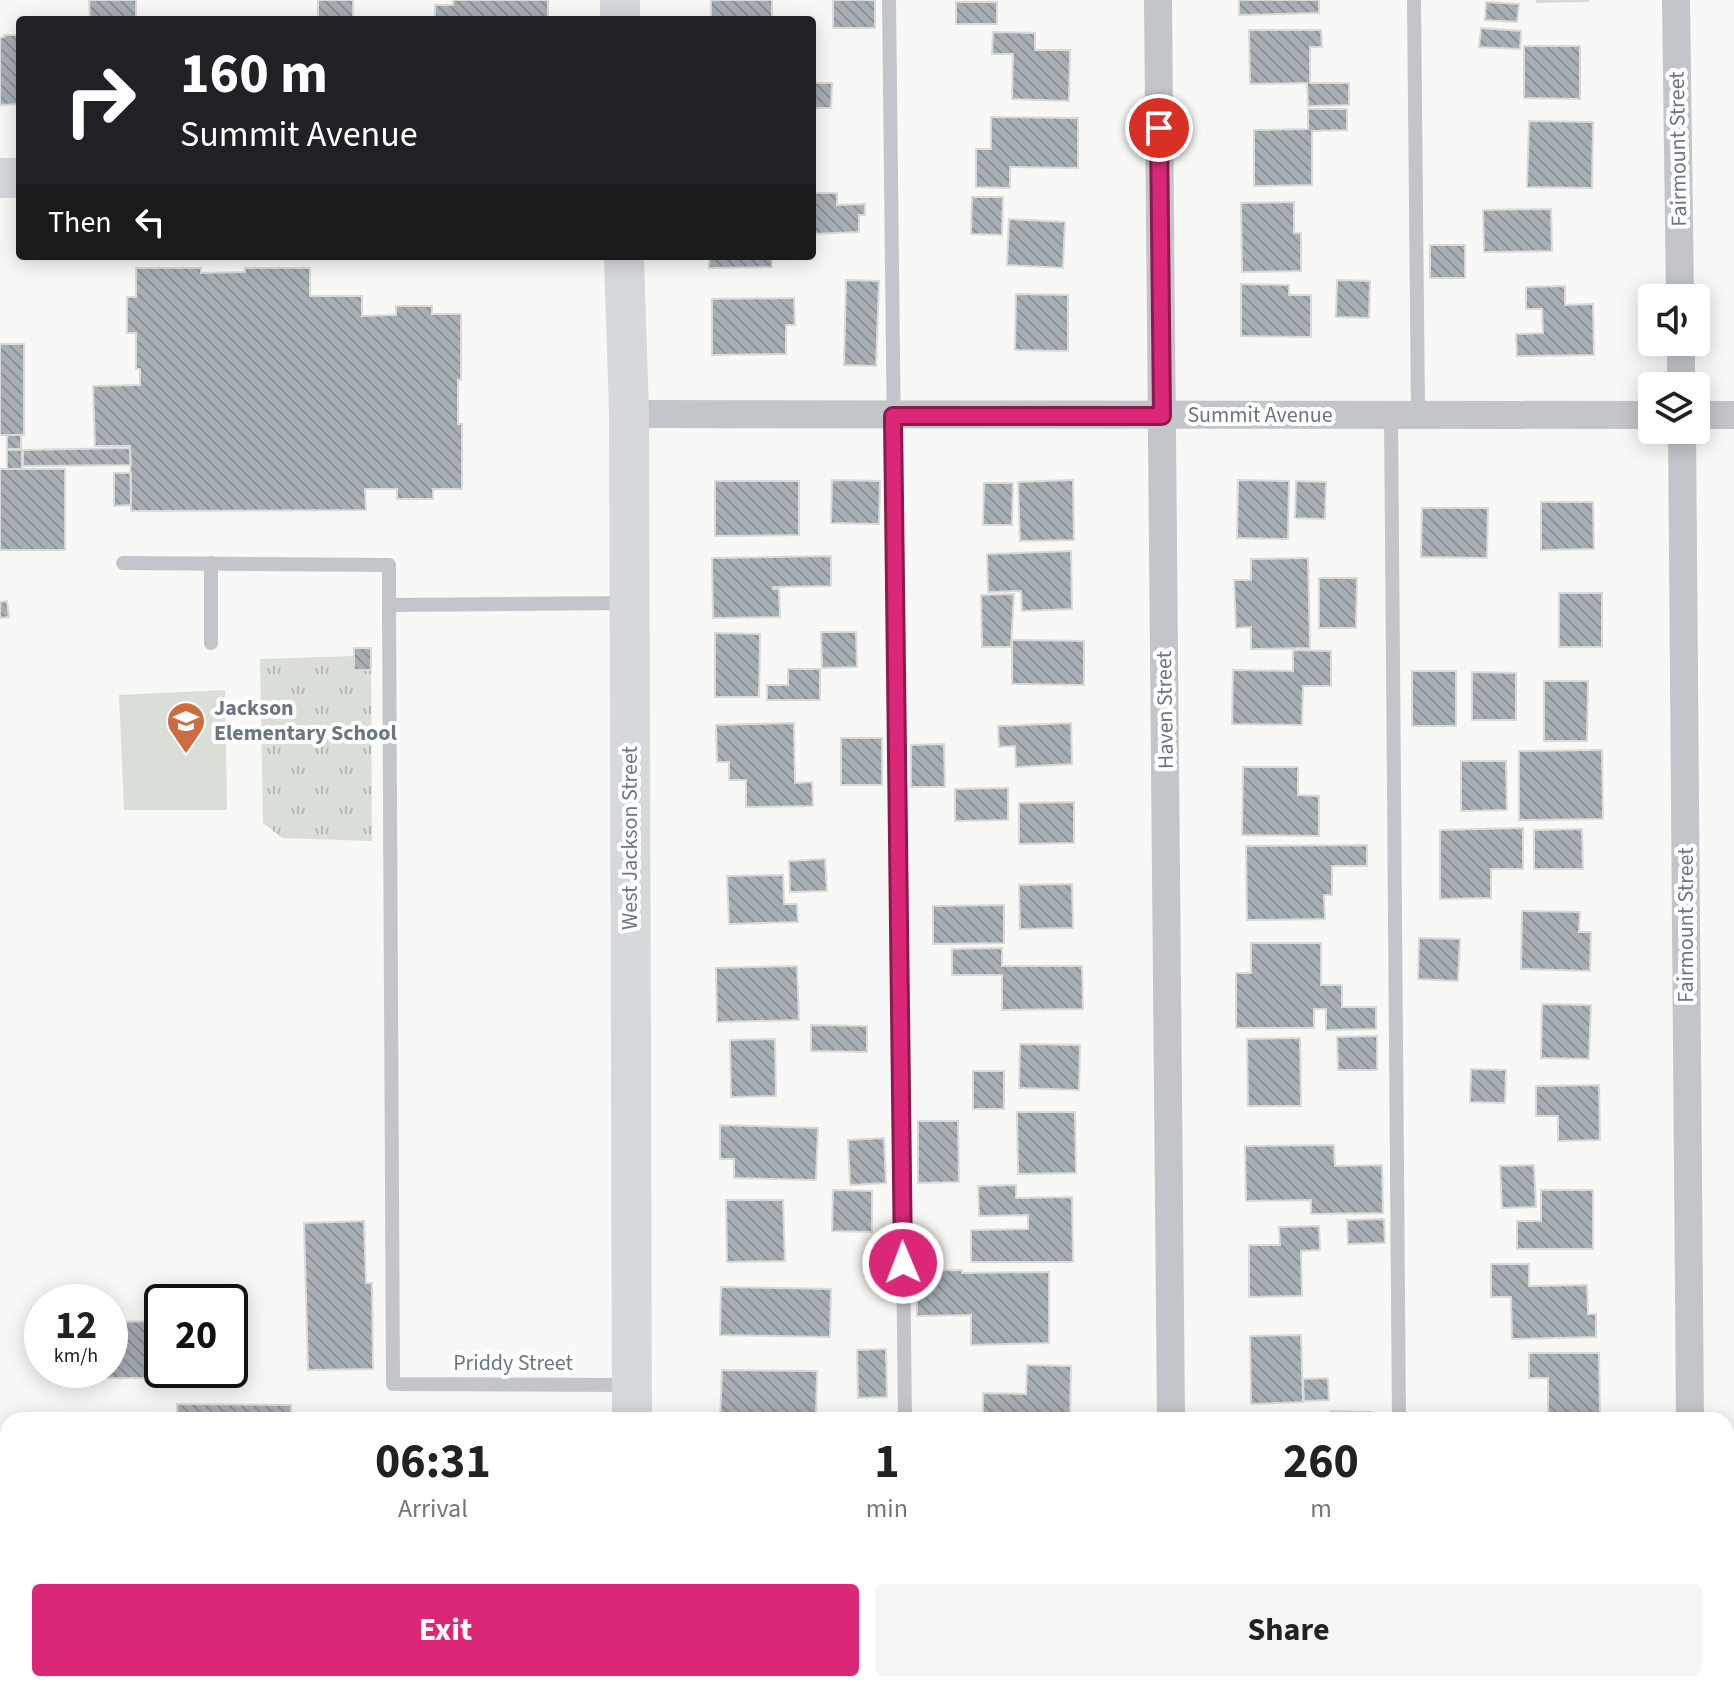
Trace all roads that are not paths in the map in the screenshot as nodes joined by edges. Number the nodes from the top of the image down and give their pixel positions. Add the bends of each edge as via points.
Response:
1 (889, 0) edge
2 (1158, 0) edge
3 (1414, 0) edge
4 (1676, 0) edge
5 (624, 260) edge
6 (1680, 284) edge
7 (629, 414) junction
8 (1404, 414) junction
9 (1638, 415) edge
10 (1710, 415) edge
11 (1734, 415) edge
12 (893, 416) junction
13 (1162, 416) junction
14 (1682, 444) edge
15 (123, 563) dead end
16 (211, 563) junction
17 (629, 603) junction
18 (389, 605) junction
19 (211, 643) dead end
20 (632, 1403) edge
21 (905, 1412) edge
22 (1171, 1412) edge
23 (1399, 1412) edge
24 (1690, 1412) edge

1 - 12 lane
2 - 13 street, Haven Street
3 - 8 lane
4 - 6 street, Fairmount Street
5 - 7 street, West Jackson Street
7 - 12 street, Summit Avenue
7 - 17 street, West Jackson Street
8 - 9 street, Summit Avenue
8 - 13 street, Summit Avenue
8 - 23 lane
10 - 11 street
12 - 13 street, Summit Avenue
12 - 21 lane
13 - 22 street, Haven Street
14 - 24 street, Fairmount Street
15 - 16 lane
16 - 18 lane via 389,565
16 - 19 lane
17 - 18 lane
17 - 20 street, West Jackson Street
18 - 20 lane, Priddy Street via 393,1384

